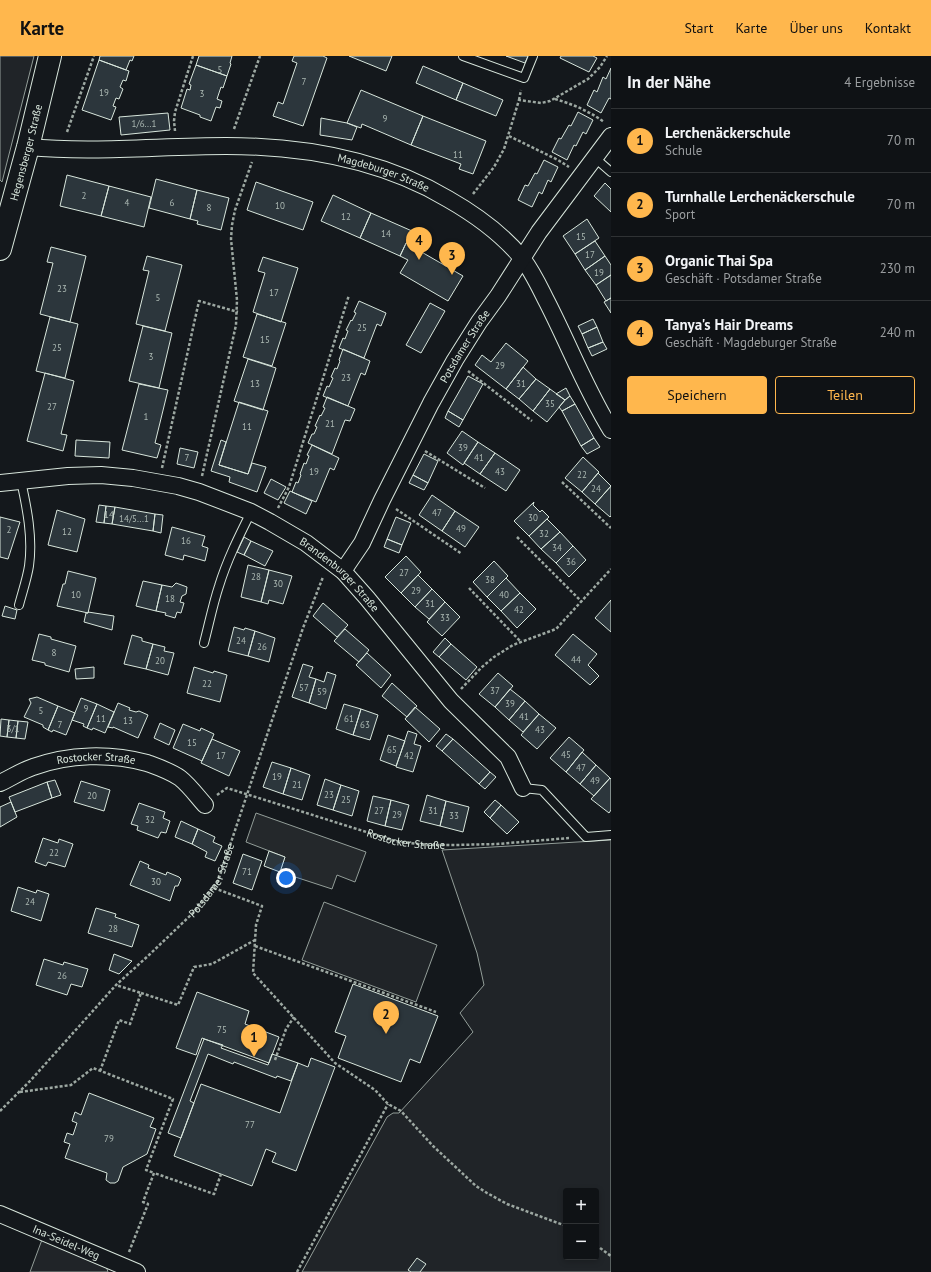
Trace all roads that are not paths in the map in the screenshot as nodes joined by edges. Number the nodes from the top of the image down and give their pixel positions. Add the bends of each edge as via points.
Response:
1 (50, 56) edge
2 (463, 56) edge
3 (533, 56) edge
4 (608, 129) edge
5 (28, 147) junction
6 (595, 158) junction
7 (611, 172) edge
8 (0, 249) edge
9 (523, 259) junction
10 (611, 430) edge
11 (21, 481) junction
12 (0, 483) edge
13 (251, 512) junction
14 (343, 571) junction
15 (19, 605) dead end
16 (204, 643) dead end
17 (0, 783) edge
18 (523, 788) joint
19 (205, 804) dead end
20 (611, 835) edge
21 (0, 1214) edge
22 (131, 1270) edge

1 - 5 street, Hegensberger Straße
2 - 3 lane via 524,78
4 - 6 street, Potsdamer Straße
5 - 8 street, Hegensberger Straße
5 - 9 street, Magdeburger Straße via 61,150 228,146 318,154 366,164 433,190 464,208 502,236
6 - 7 lane
6 - 9 street, Potsdamer Straße via 539,232
9 - 10 street, Magdeburger Straße via 554,314
9 - 14 street, Potsdamer Straße via 455,360 411,442 362,543
11 - 12 street, Brandenburger Straße
11 - 13 street, Brandenburger Straße via 101,475 158,482 199,492
11 - 15 lane via 30,546 29,566
13 - 14 street, Brandenburger Straße via 306,543
13 - 16 lane via 236,541 218,587
14 - 18 street, Brandenburger Straße via 450,701 508,757
17 - 19 street, Rostocker Straße via 33,767 57,760 102,756 131,759 163,768 181,778
18 - 20 lane, Brandenburger Straße via 542,790 586,837
21 - 22 street, Ina-Seidel-Weg

